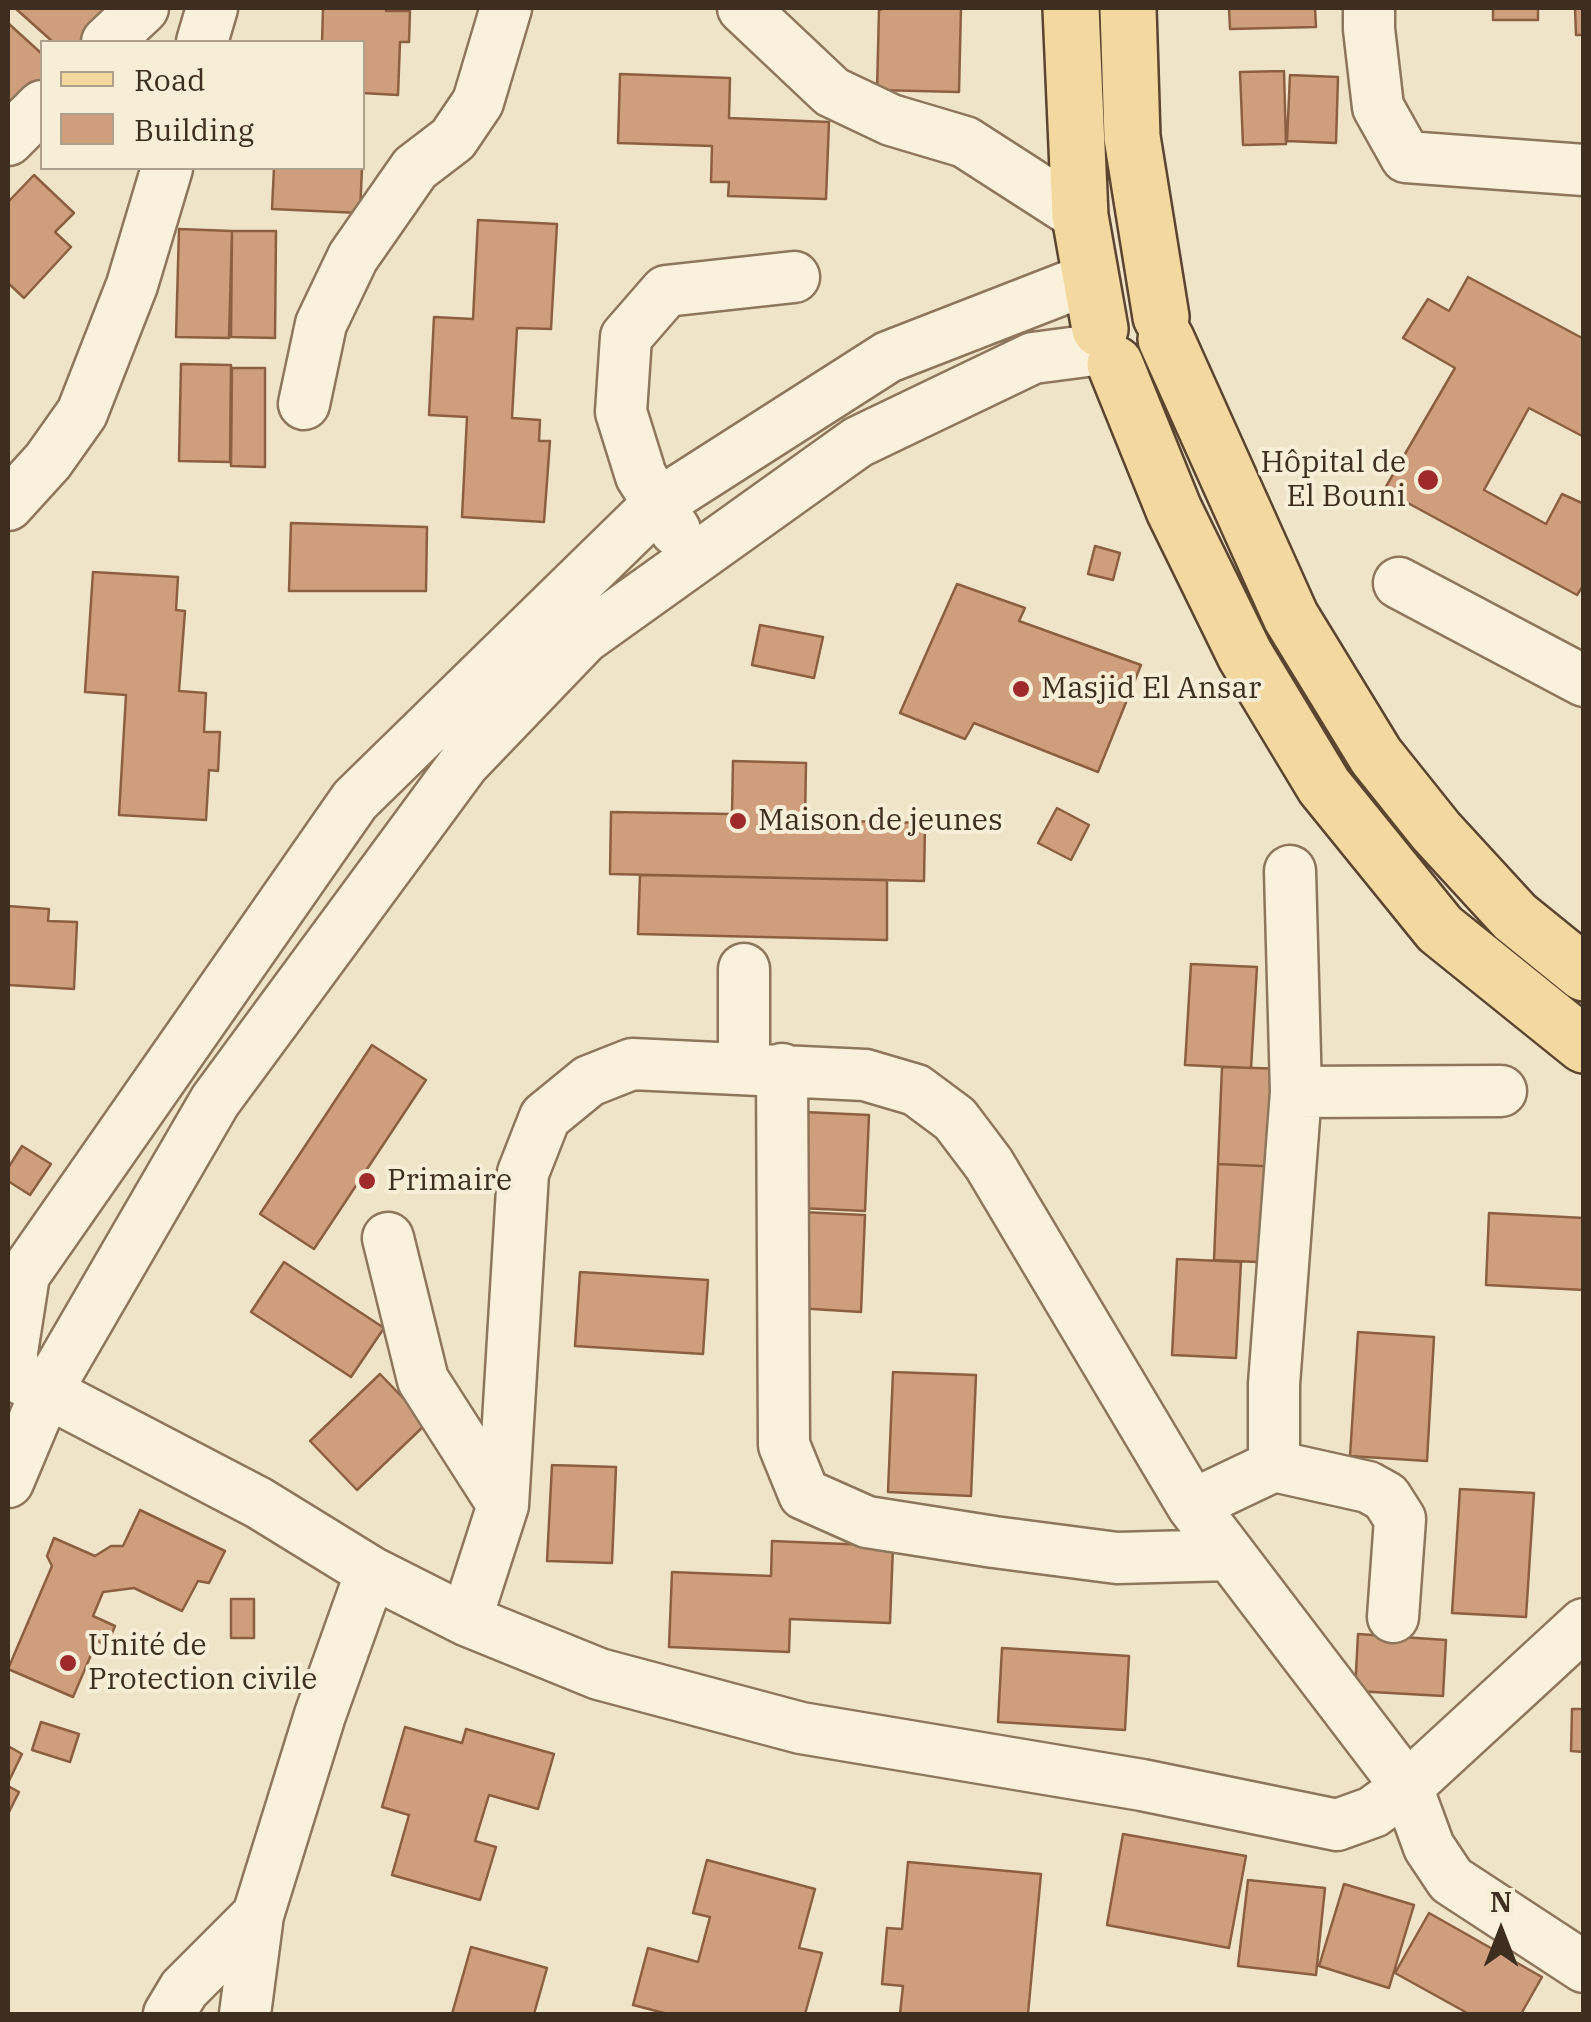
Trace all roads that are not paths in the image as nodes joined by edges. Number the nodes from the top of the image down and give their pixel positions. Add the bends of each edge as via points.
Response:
1 (143, 8) edge
2 (212, 8) edge
3 (506, 8) edge
4 (743, 8) edge
5 (1070, 8) edge
6 (1128, 8) edge
7 (1369, 8) edge
8 (109, 40) edge
9 (203, 40) edge
10 (40, 108) edge
11 (8, 140) edge
12 (166, 170) edge
13 (1584, 170) edge
14 (1080, 216) junction
15 (794, 276) dead end
16 (1163, 328) junction
17 (1102, 330) junction
18 (304, 404) dead end
19 (658, 504) junction
20 (8, 505) edge
21 (694, 560) junction
22 (1399, 583) dead end
23 (1584, 681) edge
24 (1290, 871) dead end
25 (744, 969) dead end
26 (1584, 973) edge
27 (1584, 1044) edge
28 (763, 1068) junction
29 (1501, 1091) dead end
30 (1296, 1092) junction
31 (388, 1238) dead end
32 (16, 1282) edge
33 (22, 1380) edge
34 (1274, 1466) junction
35 (8, 1482) edge
36 (503, 1504) junction
37 (1192, 1505) junction
38 (1230, 1555) junction
39 (371, 1572) junction
40 (1394, 1617) dead end
41 (466, 1620) junction
42 (1584, 1624) edge
43 (1407, 1788) junction
44 (258, 1914) junction
45 (1584, 1967) edge
46 (169, 2014) edge
47 (245, 2014) edge

1 - 8 street
2 - 9 street
3 - 18 street via 478,102 453,139 416,168 353,257 321,324
4 - 14 street via 832,92 891,120 965,142
5 - 14 main road
6 - 16 main road via 1132,137
7 - 13 street via 1378,107 1406,157
10 - 11 street
12 - 20 street via 132,285 82,414
14 - 17 main road
15 - 19 street via 666,291 626,337 622,412 640,476
16 - 17 main road via 1152,309 1130,302 1110,311
16 - 26 main road via 1291,617 1376,756 1516,917
17 - 19 street via 888,356
17 - 21 street via 858,442
17 - 27 main road via 1174,510 1245,655 1324,786 1440,929
19 - 21 street
19 - 32 street via 355,800
21 - 33 street via 584,638 464,763 215,1101
22 - 23 street
24 - 30 street
25 - 28 street
28 - 36 street via 632,1064 589,1081 545,1117 523,1173
28 - 37 street via 865,1074 916,1090 955,1119 989,1164
28 - 38 street via 784,1444 804,1494 867,1522 994,1542 1117,1558
29 - 30 street
30 - 34 street
31 - 36 street via 423,1380
32 - 33 street via 12,1352
33 - 35 street
33 - 39 street via 259,1503
34 - 37 street
34 - 40 street via 1368,1487 1386,1498 1400,1519
36 - 41 street
37 - 38 street
38 - 43 street
39 - 41 street
39 - 44 street
41 - 43 street via 599,1674 801,1728 1305,1820 1338,1825 1373,1812
42 - 43 street
43 - 45 street via 1429,1847 1450,1880
44 - 46 street via 184,1989
44 - 47 street

